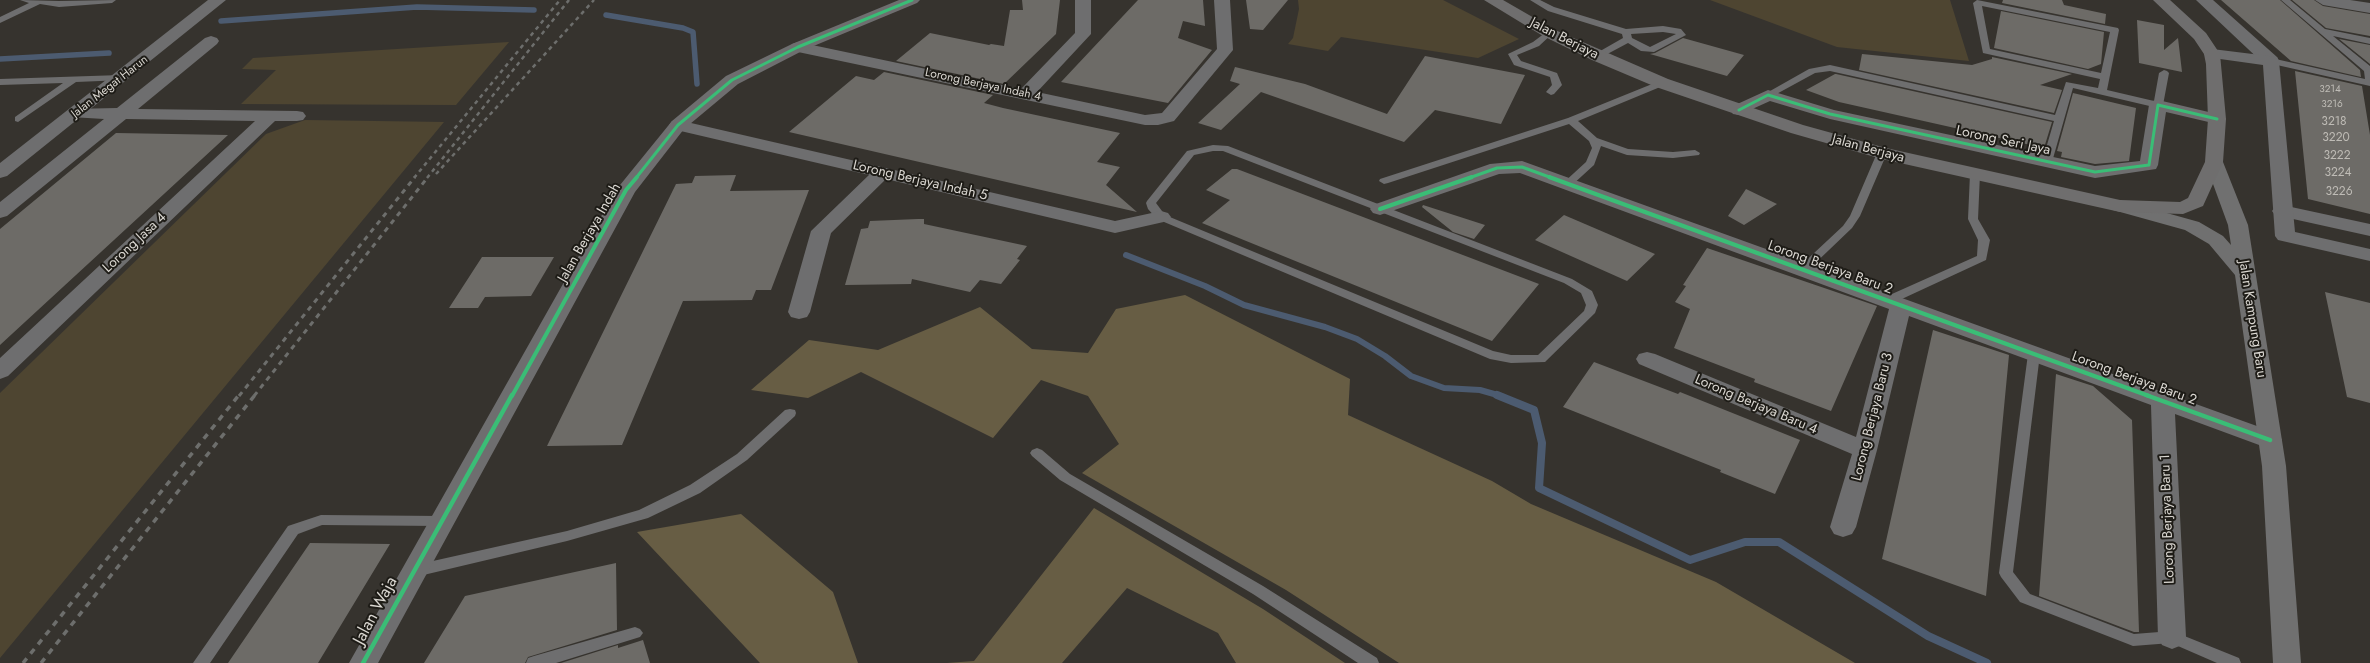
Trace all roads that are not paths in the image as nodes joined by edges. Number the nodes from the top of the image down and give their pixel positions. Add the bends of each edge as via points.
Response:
1 (24, 0) edge
2 (112, 0) edge
3 (218, 0) edge
4 (912, 0) edge
5 (1083, 0) edge
6 (1222, 0) edge
7 (1492, 0) edge
8 (1534, 0) edge
9 (2161, 0) edge
10 (2204, 0) edge
11 (2285, 0) edge
12 (2323, 0) edge
13 (38, 2) junction
14 (2370, 8) edge
15 (0, 20) edge
16 (2322, 31) junction
17 (1549, 33) junction
18 (1627, 36) junction
19 (2370, 40) edge
20 (211, 41) dead end
21 (798, 47) junction
22 (2212, 54) junction
23 (1598, 56) junction
24 (2271, 61) junction
25 (2164, 73) dead end
26 (2105, 77) junction
27 (121, 78) junction
28 (73, 80) junction
29 (0, 82) edge
30 (1662, 83) junction
31 (2370, 83) edge
32 (1551, 92) dead end
33 (2102, 92) junction
34 (1026, 94) junction
35 (1768, 95) junction
36 (2158, 105) junction
37 (1739, 110) junction
38 (77, 113) junction
39 (121, 114) junction
40 (270, 116) junction
41 (297, 116) dead end
42 (18, 119) dead end
43 (2060, 119) junction
44 (2217, 119) junction
45 (1571, 120) junction
46 (678, 125) junction
47 (1593, 140) junction
48 (1695, 153) dead end
49 (1882, 153) junction
50 (2047, 162) junction
51 (2214, 162) junction
52 (0, 172) edge
53 (883, 172) junction
54 (1975, 174) junction
55 (1384, 181) dead end
56 (1567, 184) junction
57 (2120, 206) junction
58 (1380, 209) junction
59 (2282, 211) junction
60 (0, 212) edge
61 (1161, 217) junction
62 (2370, 230) edge
63 (2370, 255) edge
64 (1802, 270) junction
65 (2245, 274) junction
66 (1894, 304) junction
67 (799, 312) dead end
68 (2034, 354) junction
69 (1647, 359) dead end
70 (0, 371) edge
71 (2163, 401) junction
72 (790, 413) dead end
73 (2270, 440) junction
74 (1865, 450) junction
75 (1037, 453) dead end
76 (441, 521) junction
77 (1844, 527) dead end
78 (412, 572) junction
79 (635, 633) dead end
80 (2172, 636) junction
81 (201, 663) edge
82 (363, 663) edge
83 (534, 663) edge
84 (1370, 663) edge
85 (2232, 663) edge
86 (2287, 663) edge

1 - 13 lane
2 - 13 lane via 59,4
3 - 27 street, Jalan Megat Harun
4 - 21 street, Jalan Berjaya Indah
5 - 34 street via 1083,34
6 - 34 street, Lorong Berjaya Indah 4 via 1225,50 1168,117 1145,120
7 - 17 main road, Jalan Berjaya
8 - 18 lane via 1551,9
9 - 22 main road, Jalan Kampung Baru via 2200,36
10 - 24 street
11 - 16 lane
12 - 14 street
13 - 15 lane
16 - 19 lane
16 - 31 lane via 2369,70
17 - 23 main road, Jalan Berjaya
17 - 32 lane via 1536,44 1512,54 1517,63 1554,75 1557,85
18 - 18 lane via 1663,29 1678,30 1682,35 1651,50 1644,49
18 - 23 lane
20 - 39 street, Jalan Megat Harun
21 - 34 street, Lorong Berjaya Indah 4
21 - 46 street, Jalan Berjaya Indah via 732,80
22 - 24 street
22 - 44 main road, Jalan Kampung Baru
23 - 30 main road, Jalan Berjaya
24 - 31 lane
24 - 59 street
25 - 36 lane
26 - 26 lane via 2115,30 1977,3 1986,51
26 - 33 lane
27 - 28 lane
27 - 38 street, Jalan Megat Harun
28 - 29 lane
28 - 42 lane
30 - 37 main road, Jalan Berjaya
30 - 45 lane
33 - 36 lane
33 - 43 lane via 2069,84
35 - 37 street
35 - 43 lane via 1812,71 1830,68
35 - 50 street, Lorong Seri Jaya via 1830,114
36 - 44 street
36 - 50 street, Lorong Seri Jaya via 2149,165 2095,172
37 - 49 main road, Jalan Berjaya
38 - 39 street
38 - 52 street, Jalan Megat Harun
39 - 40 street
39 - 60 street, Jalan Megat Harun
40 - 41 street
40 - 70 street, Lorong Jasa 4
43 - 50 lane
44 - 51 main road, Jalan Kampung Baru
45 - 47 lane
45 - 55 lane
46 - 53 street, Lorong Berjaya Indah 5
46 - 76 street, Jalan Berjaya Indah via 626,190
47 - 48 lane via 1627,152 1673,155
47 - 56 lane via 1597,148 1590,163
49 - 54 main road, Jalan Berjaya
49 - 64 lane via 1855,216 1847,228
51 - 57 main road via 2196,202 2183,208
51 - 65 main road, Jalan Kampung Baru via 2238,225
53 - 61 street, Lorong Berjaya Indah 5 via 1115,227
53 - 67 street via 822,231
54 - 57 main road, Jalan Berjaya
54 - 66 lane via 1973,219 1984,240 1982,258
56 - 58 street, Lorong Berjaya Baru 2 via 1522,167 1497,168
56 - 64 street, Lorong Berjaya Baru 2
57 - 65 main road, Jalan Berjaya via 2192,226 2216,240
58 - 61 lane via 1224,148 1213,148 1191,153 1151,203
58 - 61 lane via 1568,281 1586,291 1592,305 1589,313 1540,359 1511,359 1490,354
59 - 62 street
59 - 63 street via 2285,236
64 - 66 street, Lorong Berjaya Baru 2
65 - 73 main road, Jalan Kampung Baru
66 - 68 street, Lorong Berjaya Baru 2
66 - 74 street, Lorong Berjaya Baru 3
68 - 71 street, Lorong Berjaya Baru 2
68 - 80 lane via 2006,573 2025,598 2133,640
69 - 74 street, Lorong Berjaya Baru 4
71 - 73 street, Lorong Berjaya Baru 2
71 - 80 street, Lorong Berjaya Baru 1
72 - 78 lane via 742,457 695,490 643,514 567,536
73 - 86 main road, Jalan Kampung Baru via 2277,484
74 - 77 street, Lorong Berjaya Baru 3
75 - 84 lane via 1065,477 1258,590
76 - 78 street, Jalan Berjaya Indah
76 - 81 lane via 321,520 293,530
78 - 82 street, Jalan Waja
79 - 83 lane
80 - 85 lane

